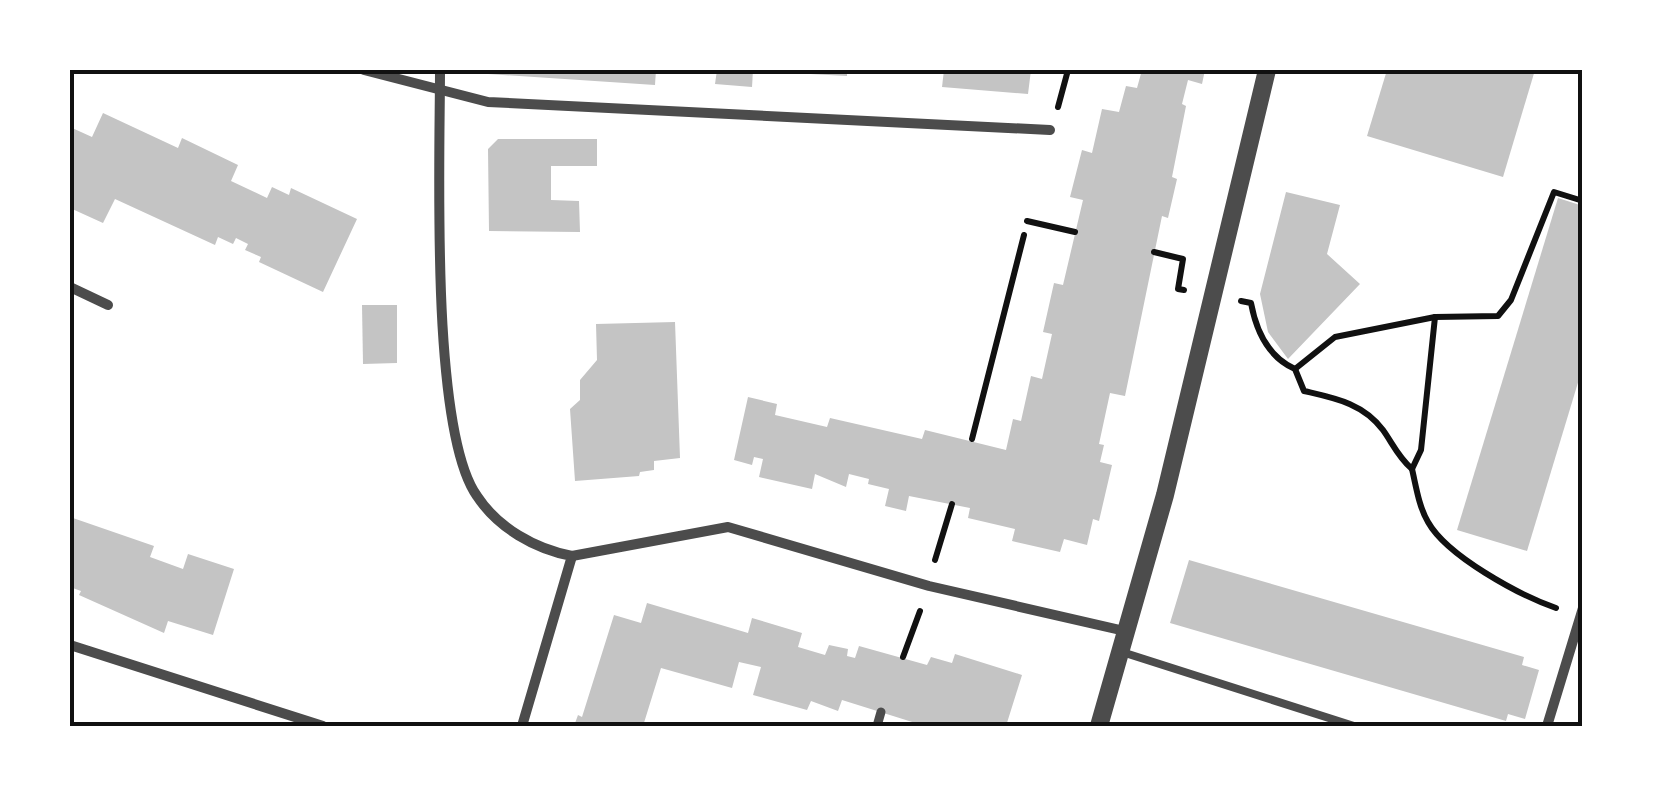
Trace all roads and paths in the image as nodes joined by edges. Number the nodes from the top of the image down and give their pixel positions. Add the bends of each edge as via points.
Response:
1 (364, 70) edge
2 (440, 70) edge
3 (1068, 70) edge
4 (1267, 70) edge
5 (440, 88) junction
6 (1050, 130) joint
7 (1583, 201) edge
8 (1027, 221) dead end
9 (1075, 232) dead end
10 (1024, 235) dead end
11 (70, 288) edge
12 (1212, 296) junction
13 (108, 305) dead end
14 (1434, 317) junction
15 (1295, 369) junction
16 (972, 440) dead end
17 (1412, 470) junction
18 (572, 556) junction
19 (1582, 612) edge
20 (1129, 632) junction
21 (70, 645) edge
22 (1122, 652) junction
23 (882, 712) dead end
24 (324, 726) edge
25 (522, 726) edge
26 (877, 726) edge
27 (1099, 726) edge
28 (1354, 726) edge
29 (1546, 726) edge

1 - 5 street
2 - 5 street
3 - 6 path
4 - 12 street
5 - 6 street via 488,102
5 - 18 street via 445,375 460,460 476,496 498,518 529,544
7 - 14 path via 1554,192 1511,300 1498,316
8 - 9 path
10 - 16 path
11 - 13 street
12 - 15 path via 1250,303 1256,328 1280,362
12 - 20 street
14 - 15 path via 1335,336
14 - 17 path via 1421,450
15 - 17 path via 1304,391 1352,402 1381,427
17 - 19 path via 1438,536 1522,596
18 - 20 street via 728,527 929,586
18 - 25 street
19 - 29 street
20 - 22 street
21 - 24 street
22 - 27 street
22 - 28 lane
23 - 26 street

